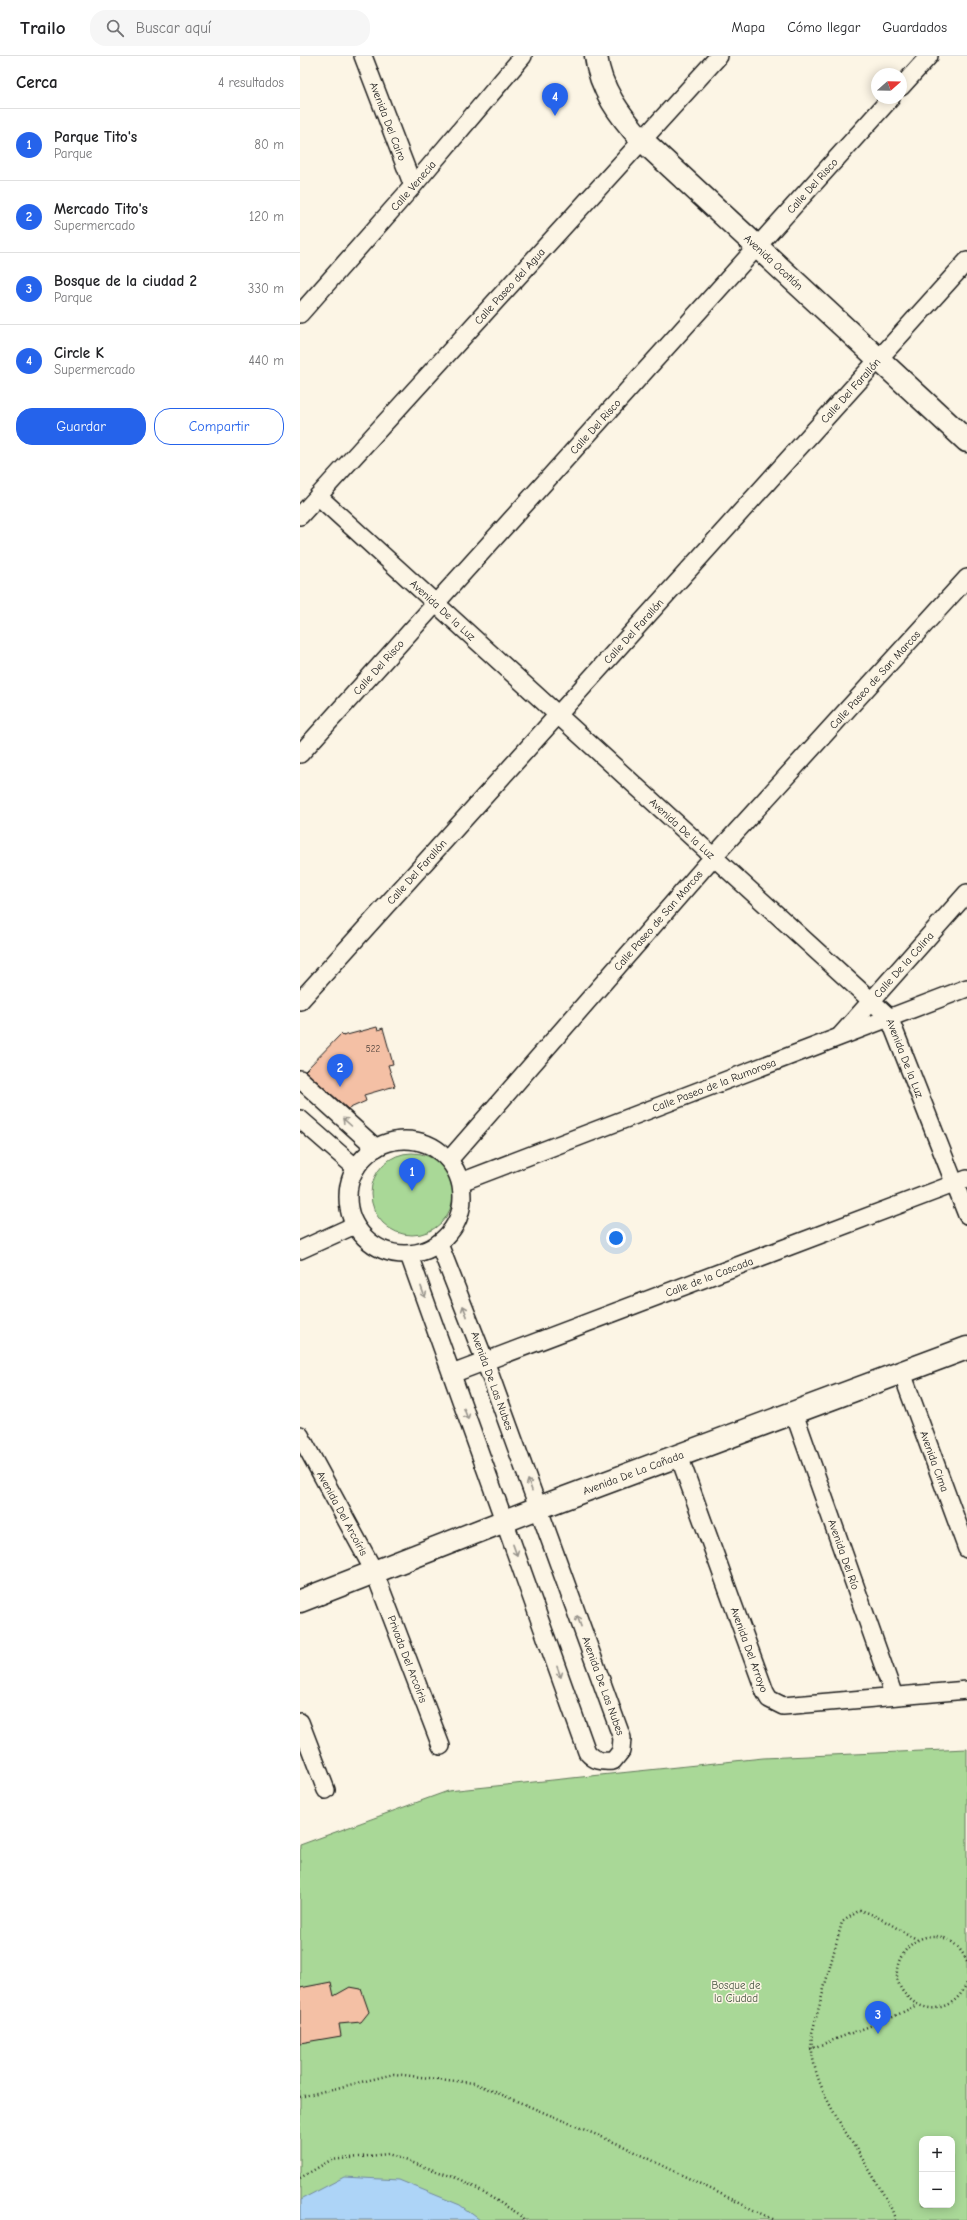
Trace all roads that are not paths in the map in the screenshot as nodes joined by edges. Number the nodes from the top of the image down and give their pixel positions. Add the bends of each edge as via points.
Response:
1 (363, 56) edge
2 (523, 56) edge
3 (719, 56) edge
4 (929, 56) edge
5 (592, 61) edge
6 (907, 80) edge
7 (886, 104) edge
8 (642, 140) junction
9 (412, 186) junction
10 (757, 248) junction
11 (967, 261) edge
12 (300, 314) edge
13 (879, 360) junction
14 (967, 441) edge
15 (318, 496) junction
16 (300, 516) edge
17 (967, 578) edge
18 (435, 605) junction
19 (559, 714) junction
20 (300, 754) edge
21 (714, 856) junction
22 (967, 893) edge
23 (967, 988) edge
24 (871, 1000) junction
25 (300, 1001) edge
26 (889, 1017) junction
27 (840, 1036) junction
28 (300, 1079) edge
29 (300, 1119) edge
30 (376, 1148) junction
31 (449, 1160) junction
32 (356, 1168) junction
33 (961, 1181) edge
34 (461, 1182) junction
35 (967, 1215) edge
36 (355, 1225) junction
37 (439, 1244) junction
38 (300, 1250) edge
39 (410, 1255) junction
40 (967, 1348) edge
41 (485, 1361) junction
42 (902, 1373) junction
43 (452, 1374) junction
44 (794, 1414) junction
45 (300, 1435) edge
46 (679, 1456) junction
47 (538, 1508) junction
48 (504, 1521) junction
49 (967, 1549) edge
50 (374, 1571) junction
51 (300, 1600) edge
52 (967, 1690) edge
53 (894, 1696) junction
54 (300, 1722) edge
55 (441, 1746) dead end
56 (326, 1790) dead end

1 - 9 street, Avenida Del Cairo
2 - 9 street, Calle Venecia
3 - 8 street, Calle Paseo del Agua
4 - 6 street
5 - 8 main road, Avenida Ocotlán via 610,98
7 - 10 street, Calle Del Risco
8 - 10 main road, Avenida Ocotlán
8 - 15 street, Calle Paseo del Agua
9 - 12 street, Calle Venecia
10 - 13 main road, Avenida Ocotlán
10 - 18 street, Calle Del Risco
11 - 13 street, Calle Del Farallón
13 - 14 main road, Avenida Ocotlán
13 - 19 street, Calle Del Farallón
15 - 16 street, Calle Paseo del Agua
15 - 18 street, Avenida De la Luz
17 - 21 street, Calle Paseo de San Marcos
18 - 19 street, Avenida De la Luz
18 - 20 street, Calle Del Risco
19 - 21 street, Avenida De la Luz
19 - 25 street, Calle Del Farallón
21 - 24 street, Avenida De la Luz
21 - 31 street, Calle Paseo de San Marcos
22 - 24 street, Calle De la Colina
23 - 26 street, Calle Paseo de la Rumorosa
24 - 26 street, Avenida De la Luz
24 - 27 street, Calle De la Colina
26 - 27 street, Calle Paseo de la Rumorosa
26 - 33 street, Avenida De la Luz
27 - 34 street, Calle Paseo de la Rumorosa
30 -> 28 street
29 - 32 street
30 - 31 street via 394,1141 415,1140 434,1147
30 - 32 street via 364,1157
31 - 34 street
32 - 36 street via 349,1186 349,1206
33 - 35 street, Avenida De la Luz
33 - 41 street, Calle de la Cascada
34 - 37 street via 463,1205 455,1227
36 - 38 street
36 - 39 street via 369,1242 388,1252
37 - 39 street via 425,1252
41 -> 37 street, Avenida De Las Nubes
39 -> 43 street, Avenida De Las Nubes
40 - 42 main road, Avenida De La Cañada
41 - 43 street, Calle de la Cascada
47 -> 41 street, Avenida De Las Nubes
42 - 44 main road, Avenida De La Cañada
42 - 49 street, Avenida Cima
43 -> 48 street, Avenida De Las Nubes
44 - 46 main road, Avenida De La Cañada
44 - 53 street, Avenida Del Río
45 - 50 street, Avenida Del Arcoíris
46 - 47 main road, Avenida De La Cañada
46 - 53 street, Avenida Del Arroyo via 769,1699 783,1706
47 - 48 main road, Avenida De La Cañada
48 -> 47 street, Avenida De Las Nubes via 587,1752 592,1759 602,1762 613,1761 621,1751 622,1738
48 - 50 main road, Avenida De La Cañada
50 - 51 main road, Avenida De La Cañada
50 - 55 street, Privada Del Arcoíris
52 - 53 street, Avenida Del Arroyo
54 - 56 street

